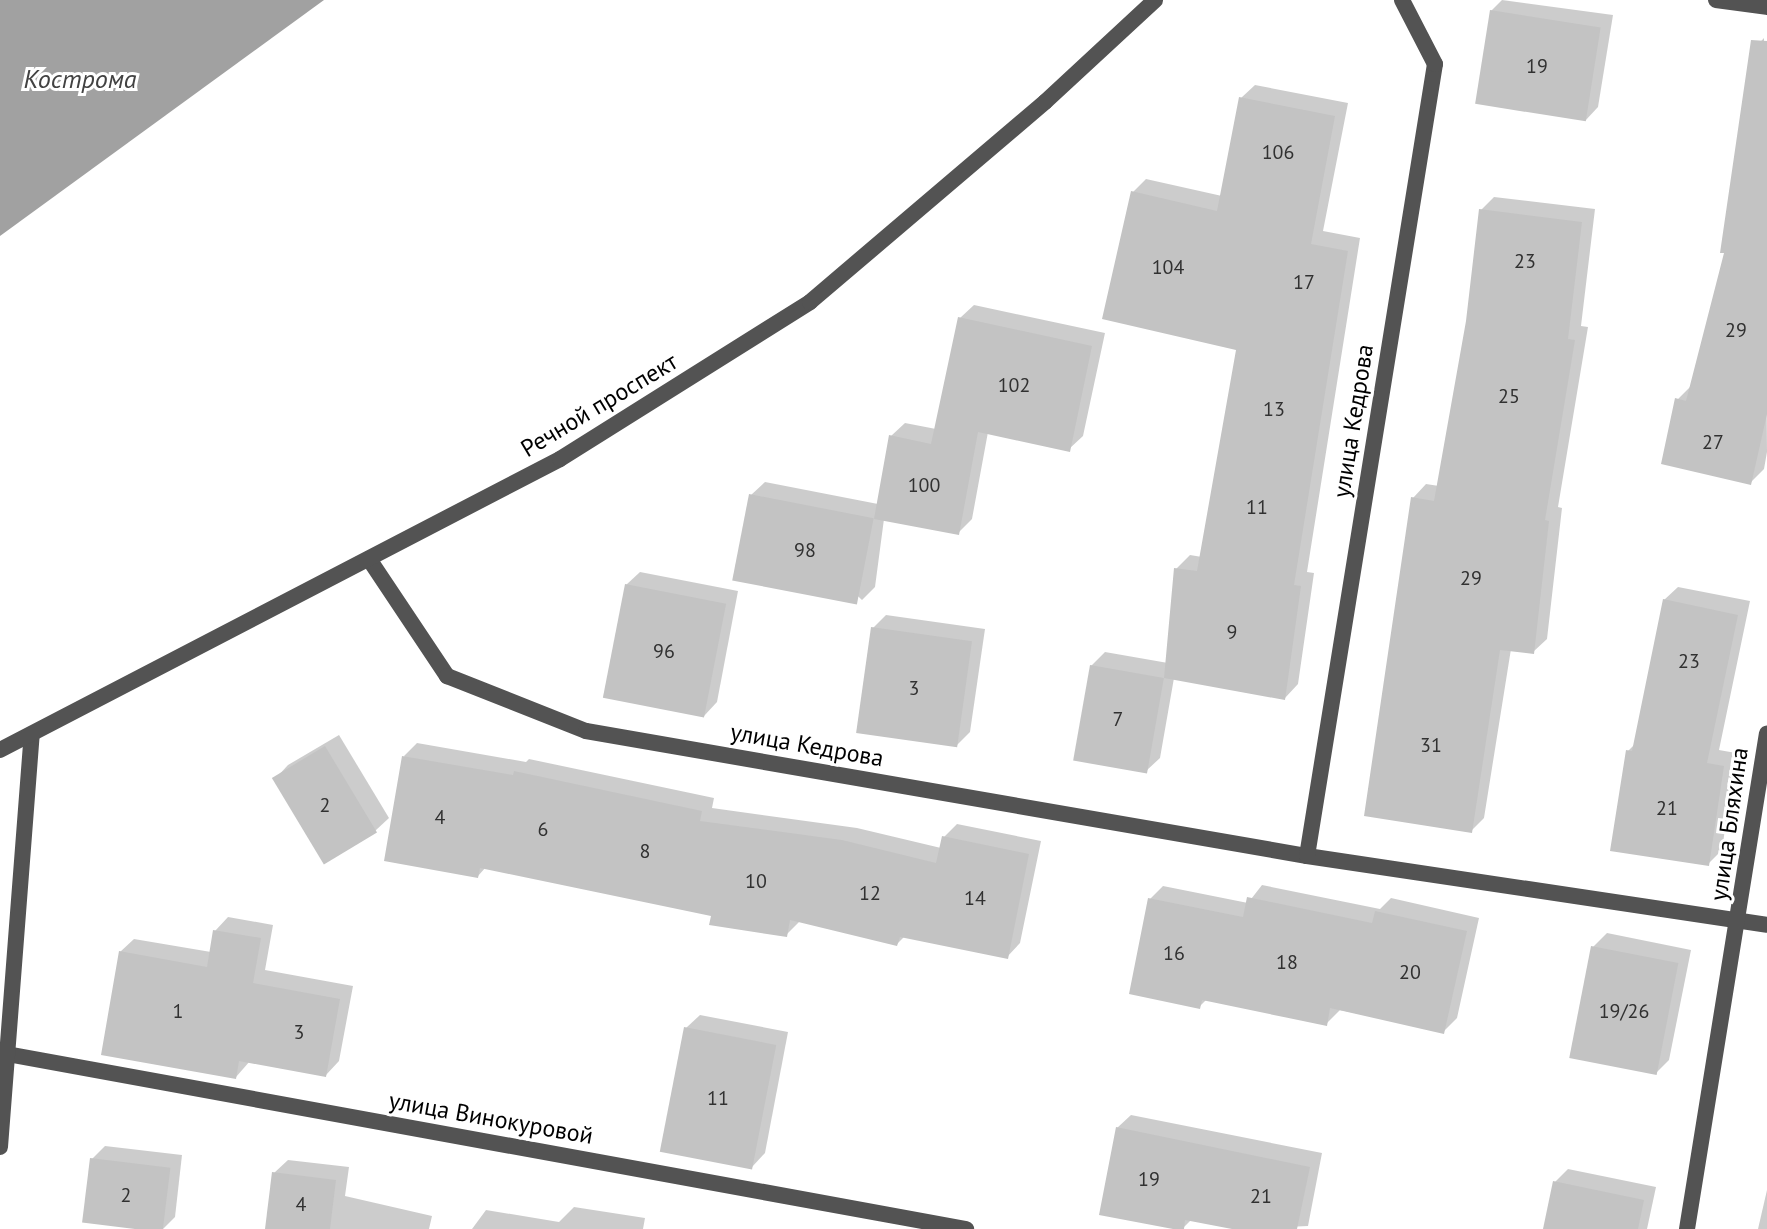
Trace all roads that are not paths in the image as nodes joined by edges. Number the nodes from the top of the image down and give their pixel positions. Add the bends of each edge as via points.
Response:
1 (1155, 0) edge
2 (1402, 0) edge
3 (1716, 0) edge
4 (1767, 7) edge
5 (369, 559) junction
6 (1767, 733) edge
7 (32, 734) junction
8 (0, 750) edge
9 (1307, 856) junction
10 (1739, 921) junction
11 (1767, 925) edge
12 (7, 1054) junction
13 (0, 1147) edge
14 (966, 1229) edge
15 (1687, 1229) edge

1 - 5 street, Речной проспект via 1045,102 810,302 560,459
2 - 9 street, улица Кедрова via 1435,64
3 - 4 street
5 - 7 street, Речной проспект
5 - 9 street, улица Кедрова via 447,676 586,731
6 - 10 street, улица Бляхина
7 - 8 street, Речной проспект
7 - 12 street
9 - 10 street, улица Кедрова
10 - 11 street, улица Кедрова
10 - 15 street, улица Бляхина
12 - 13 street
12 - 14 street, улица Винокуровой

